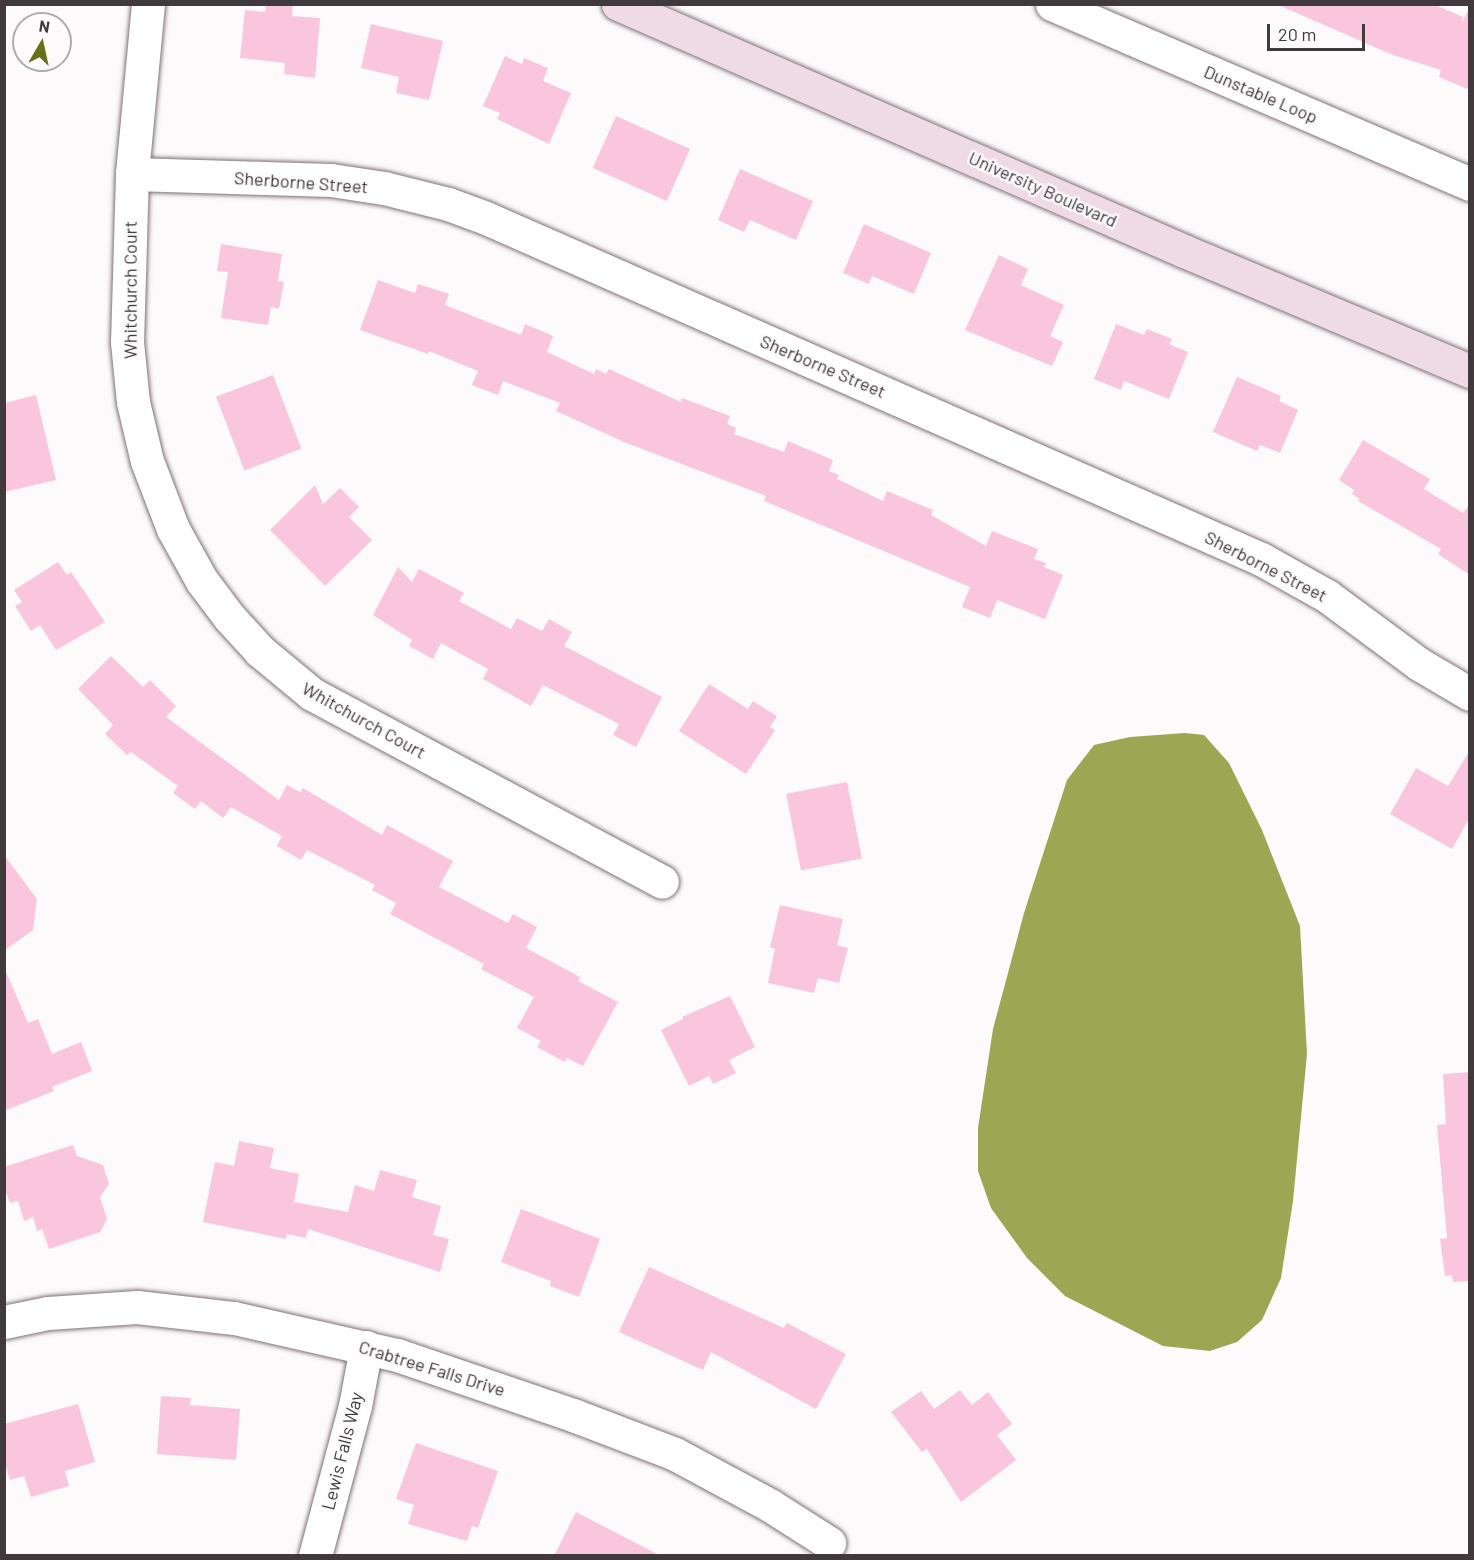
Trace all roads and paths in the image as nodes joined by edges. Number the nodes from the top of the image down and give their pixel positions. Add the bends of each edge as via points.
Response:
1 (147, 4) edge
2 (618, 4) edge
3 (1052, 4) edge
4 (132, 174) junction
5 (1470, 184) edge
6 (1470, 371) edge
7 (1470, 694) edge
8 (662, 882) dead end
9 (4, 1322) edge
10 (366, 1347) junction
11 (829, 1544) dead end
12 (315, 1556) edge

1 - 4 street, Whitchurch Court
2 - 6 street, University Boulevard
3 - 5 street, Dunstable Loop
4 - 7 street, Sherborne Street via 331,180 384,188 486,218 1261,559 1327,596 1419,664
4 - 8 street, Whitchurch Court via 127,342 133,402 147,461 173,529 202,581 260,651 312,694
9 - 10 street, Crabtree Falls Drive via 48,1313 137,1307 234,1318
10 - 11 street, Crabtree Falls Drive via 479,1382 675,1454 771,1506
10 - 12 street, Lewis Falls Way via 355,1406

